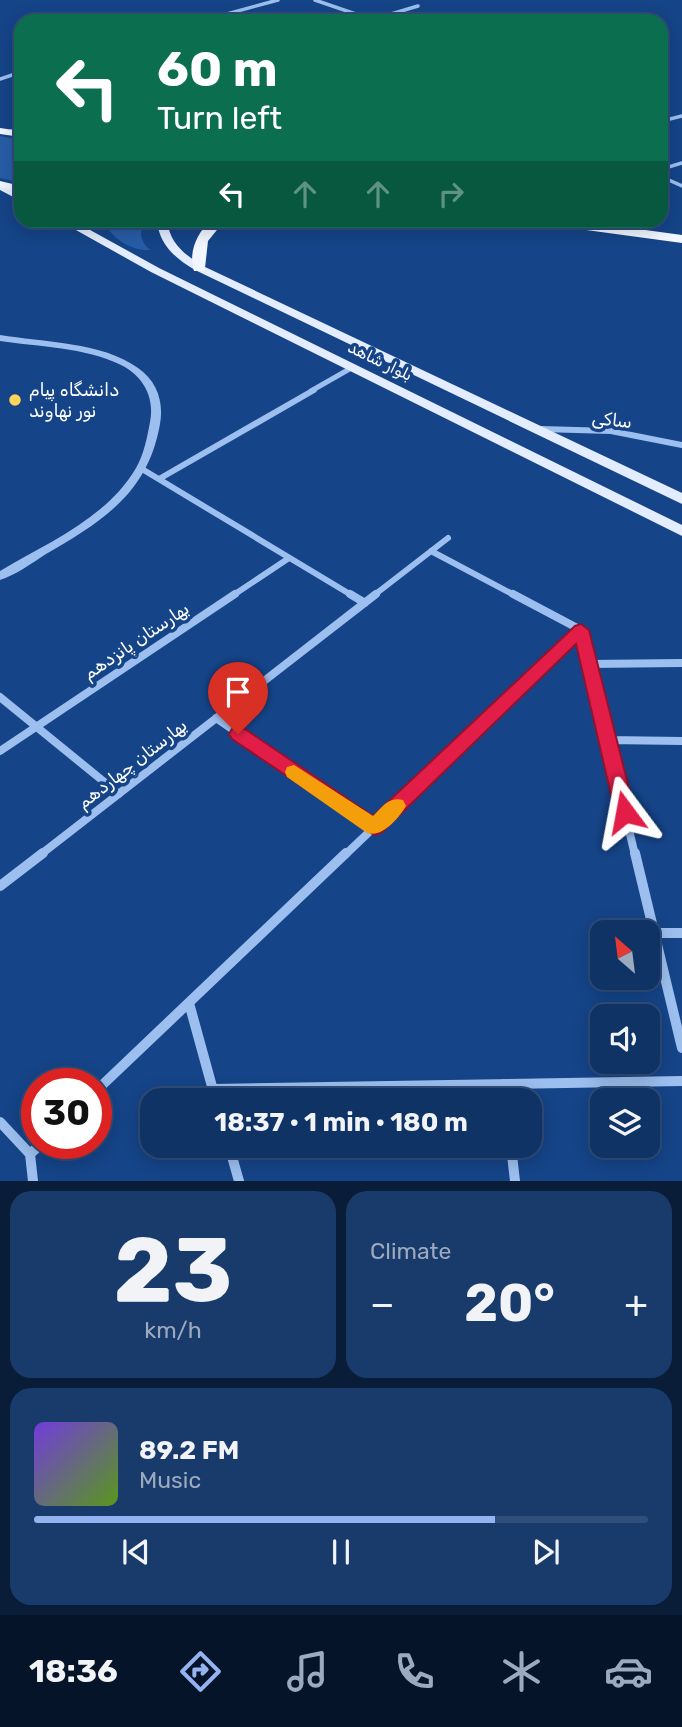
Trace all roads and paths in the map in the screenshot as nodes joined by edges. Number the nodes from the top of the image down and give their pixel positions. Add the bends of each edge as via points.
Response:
1 (278, 0) edge
2 (315, 0) edge
3 (418, 6) dead end
4 (229, 13) junction
5 (226, 14) edge
6 (235, 14) edge
7 (353, 14) edge
8 (393, 14) edge
9 (78, 228) edge
10 (163, 228) edge
11 (210, 228) edge
12 (601, 228) edge
13 (682, 239) edge
14 (200, 268) junction
15 (0, 338) edge
16 (353, 367) junction
17 (537, 429) junction
18 (682, 445) edge
19 (142, 469) junction
20 (159, 479) junction
21 (682, 499) edge
22 (682, 531) edge
23 (448, 538) dead end
24 (431, 551) junction
25 (289, 558) junction
26 (0, 576) edge
27 (365, 603) junction
28 (581, 630) junction
29 (682, 663) edge
30 (589, 664) junction
31 (0, 697) edge
32 (216, 718) junction
33 (37, 726) junction
34 (608, 740) junction
35 (682, 741) edge
36 (0, 751) edge
37 (119, 794) junction
38 (374, 827) junction
39 (0, 886) edge
40 (651, 920) edge
41 (660, 933) edge
42 (682, 933) edge
43 (660, 958) edge
44 (189, 1003) junction
45 (682, 1048) edge
46 (112, 1076) edge
47 (682, 1081) edge
48 (505, 1084) junction
49 (212, 1088) edge
50 (399, 1088) edge
51 (505, 1088) edge
52 (0, 1122) edge
53 (21, 1144) edge
54 (232, 1158) edge
55 (512, 1158) edge
56 (31, 1159) edge
57 (33, 1181) edge
58 (239, 1181) edge
59 (515, 1181) edge

1 - 4 street
2 - 7 street
3 - 8 street
4 - 5 street
4 - 6 street
9 - 16 main road, بلوار شاهد
10 - 14 main road, بلوار شاهد via 166,242 174,251
11 - 14 highway via 202,236 198,251
12 - 13 highway
14 - 17 main road, بلوار شاهد
15 - 19 street via 110,357 140,374 159,406
16 - 20 street
16 - 22 main road, بلوار شاهد
17 - 18 street, ساکی via 611,431
17 - 21 main road, بلوار شاهد
19 - 20 street
19 - 26 street via 97,517
20 - 25 street
23 - 24 street, بهارستان چهاردهم
24 - 27 street, بهارستان چهاردهم
24 - 28 street
25 - 27 street
25 - 33 street, بهارستان پانزدهم
27 - 32 street, بهارستان چهاردهم
28 - 30 street
28 - 38 street
29 - 30 street
30 - 34 street
31 - 33 street
32 - 37 street, بهارستان چهاردهم
32 - 38 street
33 - 36 street, بهارستان پانزدهم
33 - 37 street
34 - 35 street
34 - 40 street
37 - 39 street, بهارستان چهاردهم
38 - 44 street
41 - 42 street
43 - 45 street
44 - 46 street
44 - 49 street
47 - 48 street
48 - 50 street
48 - 51 street
52 - 53 street
54 - 58 street
55 - 59 street
56 - 57 street

